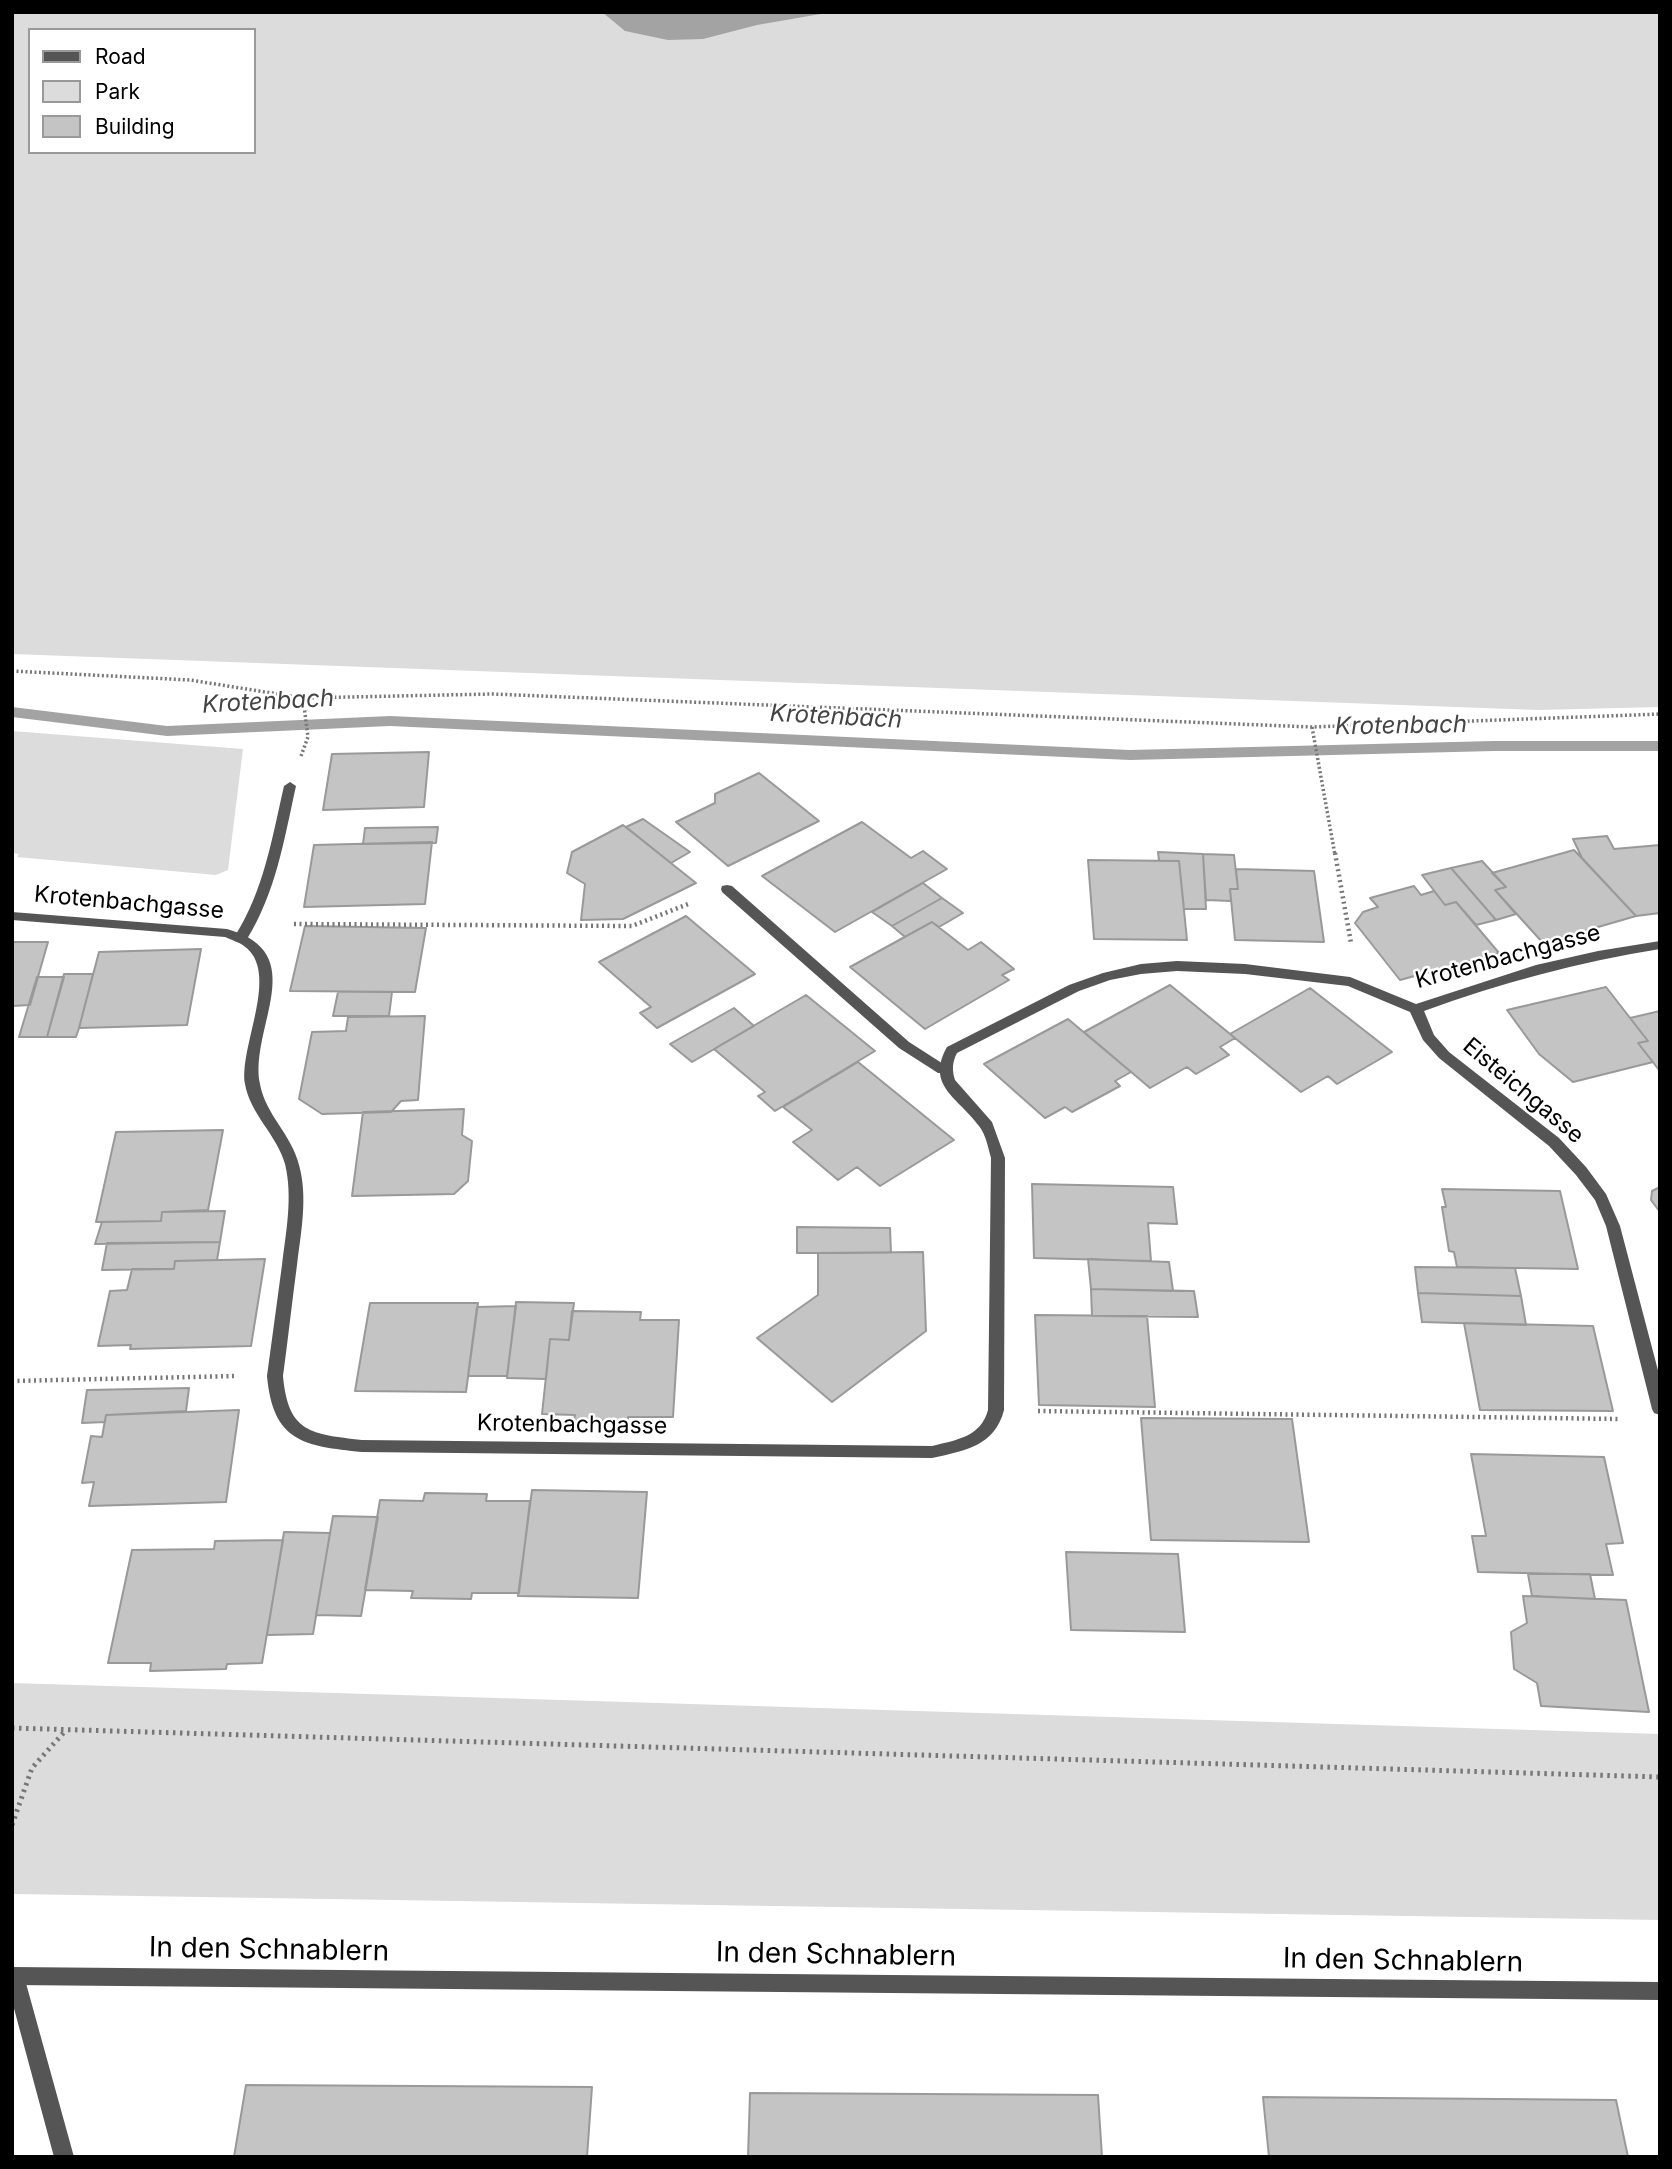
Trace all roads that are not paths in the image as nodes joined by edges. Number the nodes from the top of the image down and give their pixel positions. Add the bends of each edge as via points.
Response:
1 (290, 786) dead end
2 (727, 889) road end
3 (12, 916) edge
4 (242, 936) junction
5 (1660, 945) edge
6 (1416, 1009) junction
7 (943, 1070) junction
8 (1660, 1409) edge
9 (14, 1976) edge
10 (1660, 1991) edge
11 (64, 2157) edge

1 - 4 street, Krotenbachgasse via 266,889
2 - 7 street via 904,1045
3 - 4 street, Krotenbachgasse
4 - 7 street, Krotenbachgasse via 266,966 267,991 252,1064 253,1083 293,1165 297,1196 276,1398 284,1419 304,1435 328,1443 932,1452 967,1444 986,1433 996,1410 998,1158 985,1123 947,1082
5 - 6 street, Krotenbachgasse via 1548,966
6 - 7 street, Krotenbachgasse via 1350,982 1245,969 1177,966 1130,971 1074,988 951,1050
6 - 8 street, Eisteichgasse via 1428,1037 1444,1055 1554,1142 1601,1198 1613,1226
9 - 10 street, In den Schnablern
9 - 11 street

